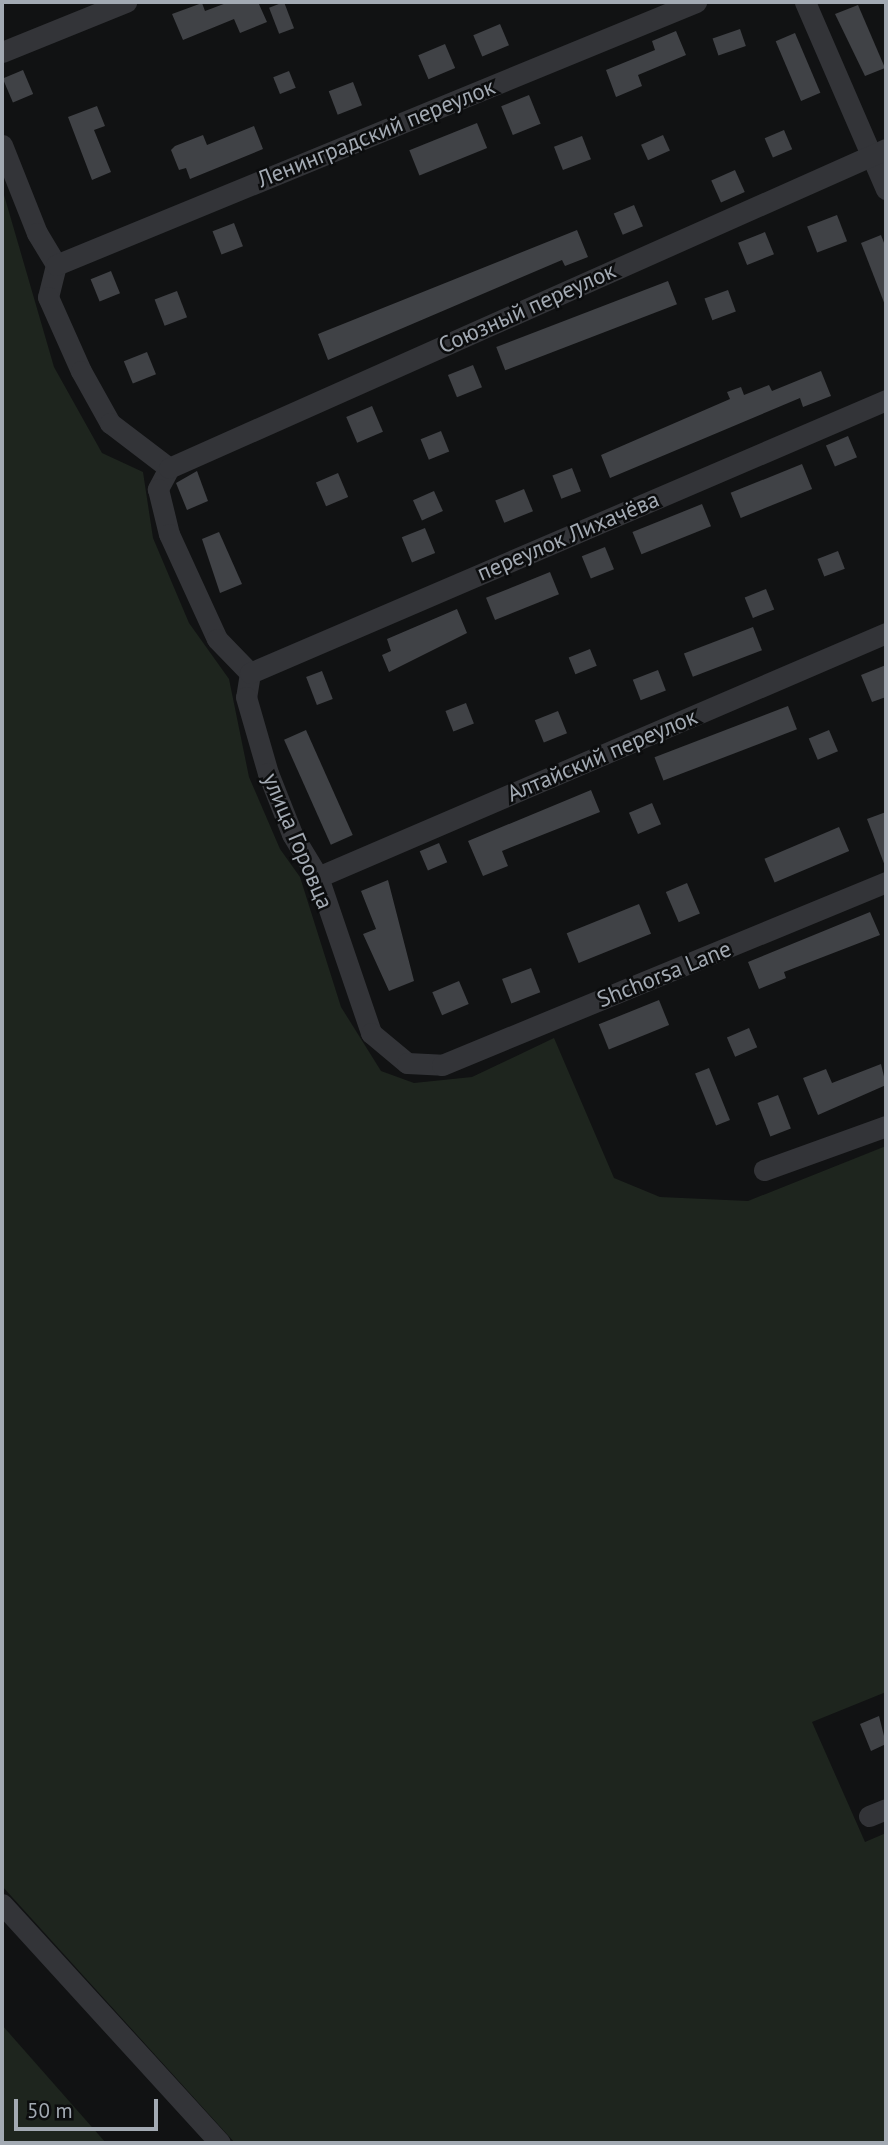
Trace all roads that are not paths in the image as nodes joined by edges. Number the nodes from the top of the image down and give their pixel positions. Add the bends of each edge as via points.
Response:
1 (126, 2) edge
2 (696, 2) edge
3 (805, 2) edge
4 (2, 52) edge
5 (2, 145) edge
6 (878, 153) edge
7 (886, 189) edge
8 (56, 265) junction
9 (886, 400) edge
10 (169, 468) junction
11 (886, 633) edge
12 (250, 673) junction
13 (318, 877) junction
14 (886, 882) edge
15 (442, 1065) joint
16 (886, 1126) edge
17 (764, 1170) dead end
18 (2, 1904) edge
19 (220, 2143) edge

1 - 4 street
2 - 8 street, Ленинградский переулок
3 - 6 street
5 - 8 street via 37,233
6 - 7 street
6 - 10 street, Союзный переулок
8 - 10 street via 48,297 87,382 110,423
9 - 12 street, переулок Лихачёва
10 - 12 street via 158,489 187,580 217,639
11 - 13 street, Алтайский переулок
12 - 13 street, улица Горовца via 247,697 268,773 292,834
13 - 15 street, улица Горовца via 371,1034 407,1063
14 - 15 street, Shchorsa Lane
16 - 17 street
18 - 19 street

